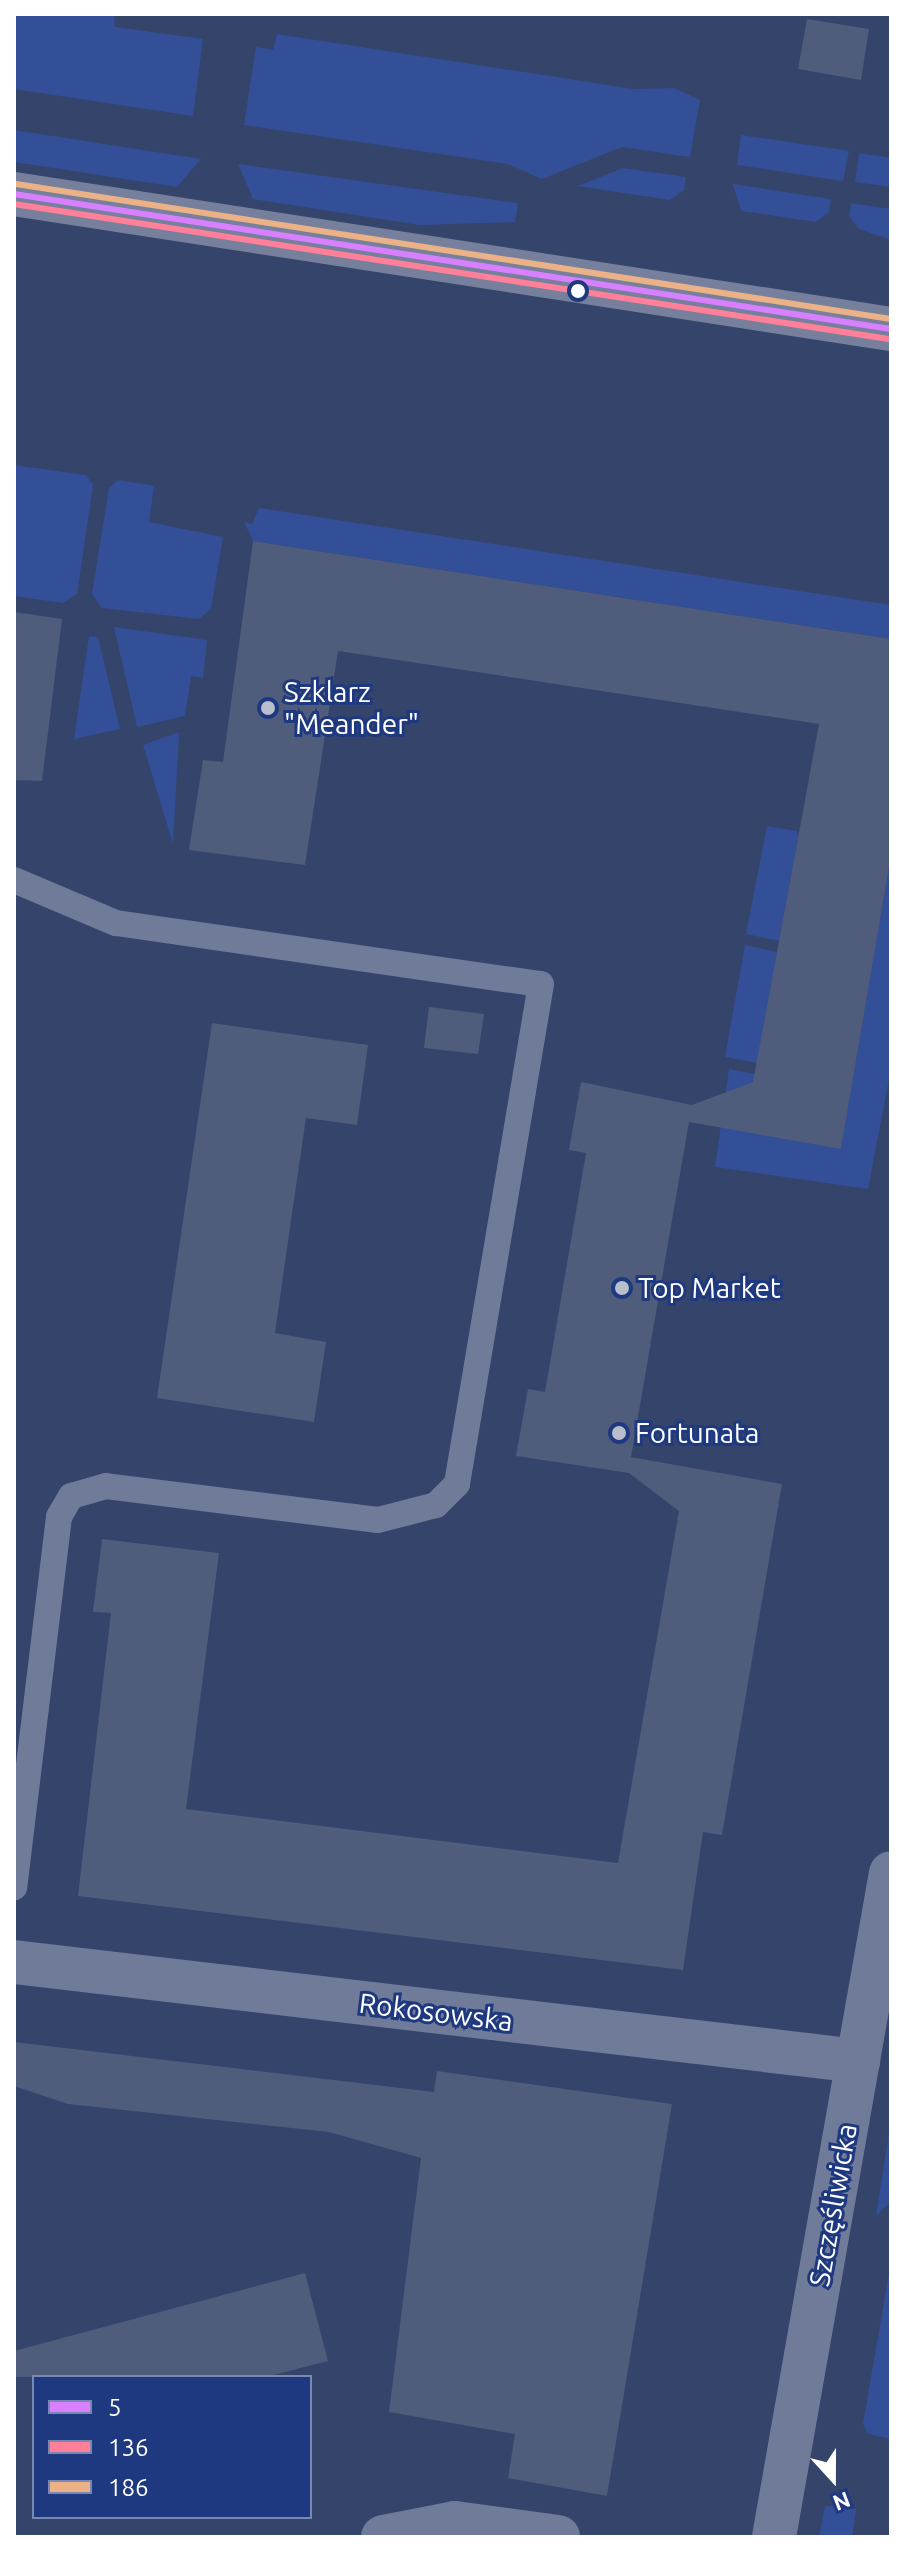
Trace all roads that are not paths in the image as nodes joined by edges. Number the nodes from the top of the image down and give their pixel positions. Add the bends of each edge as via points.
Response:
1 (14, 194) edge
2 (891, 329) edge
3 (14, 880) edge
4 (891, 1873) edge
5 (14, 1887) edge
6 (14, 1962) edge
7 (881, 1993) edge
8 (858, 2061) junction
9 (383, 2537) edge
10 (558, 2537) edge
11 (774, 2537) edge

1 - 2 main road
3 - 5 lane via 116,923 541,984 457,1484 436,1505 378,1520 106,1486 71,1496 59,1517
4 - 7 street, Szczęśliwicka
6 - 8 street, Rokosowska
7 - 8 street, Szczęśliwicka
8 - 11 street, Szczęśliwicka
9 - 10 street via 455,2523

